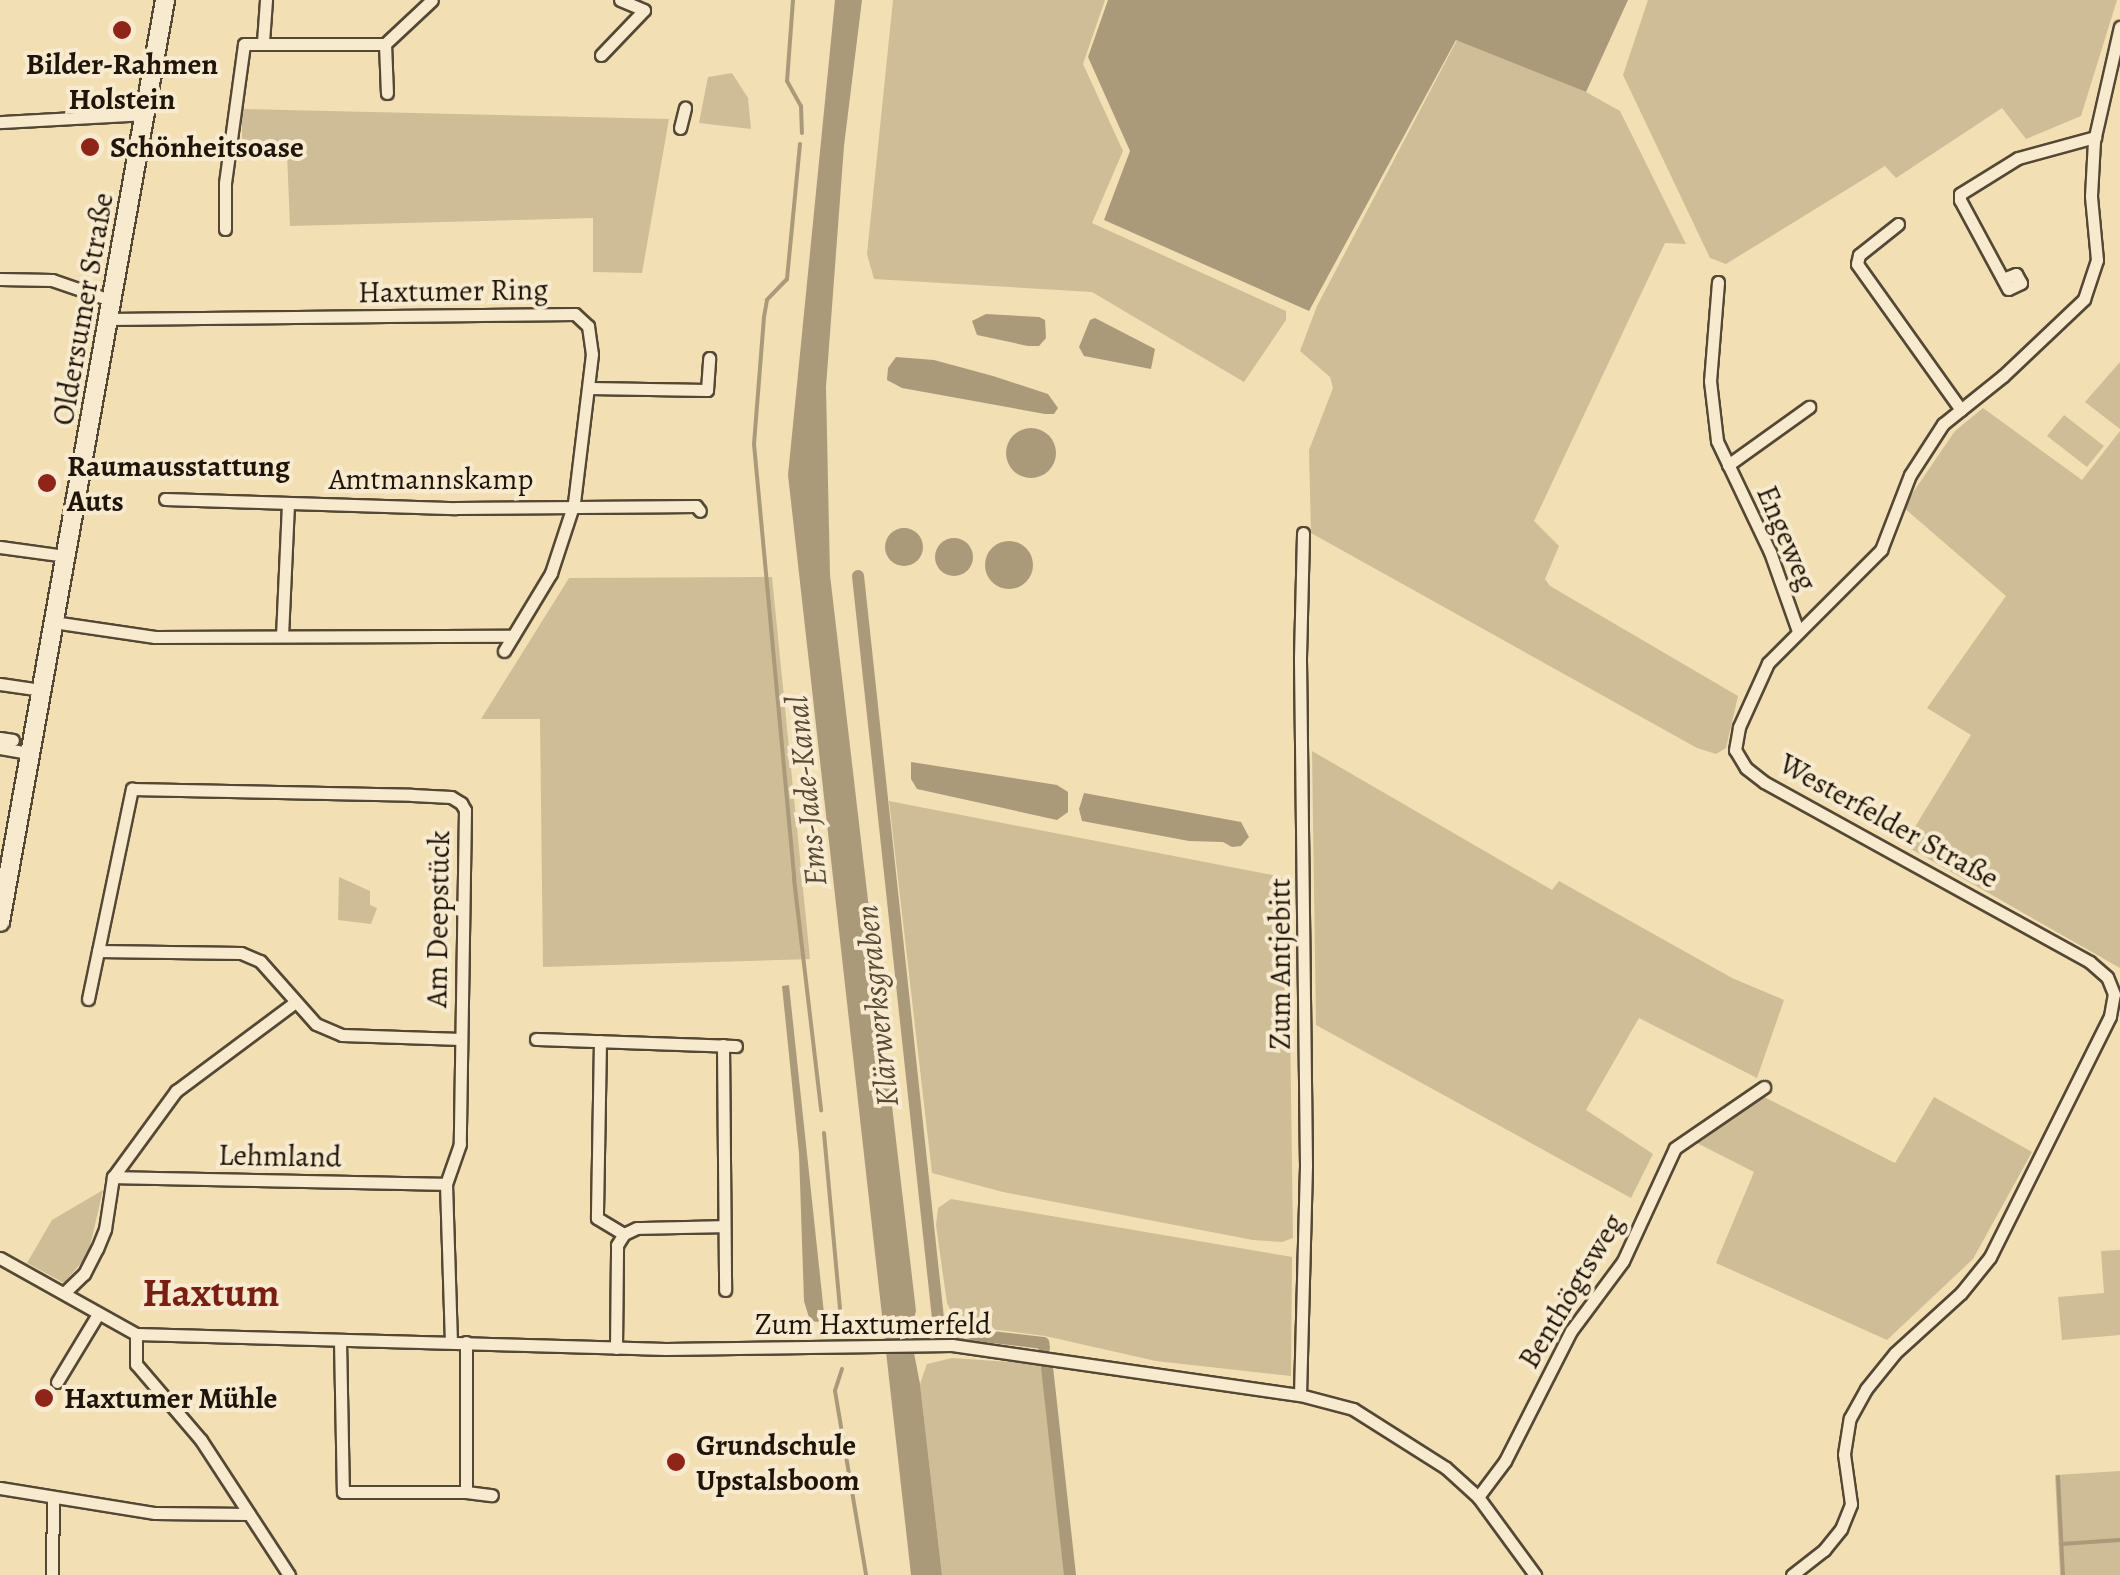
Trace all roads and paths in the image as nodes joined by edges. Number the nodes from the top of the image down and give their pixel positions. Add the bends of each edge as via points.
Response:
1 (165, 0) edge
2 (266, 0) edge
3 (432, 0) edge
4 (620, 0) edge
5 (2120, 27) edge
6 (263, 42) junction
7 (385, 44) junction
8 (600, 55) dead end
9 (387, 92) dead end
10 (685, 108) dead end
11 (146, 114) junction
12 (0, 122) edge
13 (680, 128) dead end
14 (2094, 137) junction
15 (1898, 224) dead end
16 (225, 229) dead end
17 (0, 279) edge
18 (2003, 279) dead end
19 (1718, 282) dead end
20 (111, 310) junction
21 (709, 358) dead end
22 (590, 388) junction
23 (1809, 408) dead end
24 (1961, 410) junction
25 (1728, 465) junction
26 (165, 500) dead end
27 (288, 503) junction
28 (574, 503) junction
29 (700, 510) dead end
30 (1303, 533) dead end
31 (0, 547) edge
32 (66, 556) junction
33 (53, 622) junction
34 (1798, 631) junction
35 (282, 636) junction
36 (513, 636) junction
37 (504, 651) dead end
38 (0, 684) edge
39 (41, 690) junction
40 (0, 748) edge
41 (30, 753) junction
42 (0, 922) edge
43 (98, 951) junction
44 (2117, 993) edge
45 (88, 999) dead end
46 (294, 1003) junction
47 (460, 1039) junction
48 (536, 1039) dead end
49 (600, 1041) junction
50 (1764, 1087) dead end
51 (112, 1178) junction
52 (446, 1184) junction
53 (724, 1226) junction
54 (624, 1234) junction
55 (0, 1258) edge
56 (726, 1290) dead end
57 (64, 1293) junction
58 (98, 1314) junction
59 (136, 1334) junction
60 (340, 1340) junction
61 (450, 1342) junction
62 (466, 1342) junction
63 (616, 1348) junction
64 (58, 1382) dead end
65 (1300, 1395) junction
66 (0, 1488) edge
67 (466, 1492) junction
68 (492, 1496) dead end
69 (54, 1497) junction
70 (1478, 1497) junction
71 (248, 1514) junction
72 (52, 1575) edge
73 (288, 1575) edge
74 (1536, 1575) edge
75 (1792, 1575) edge

1 - 11 main road, Oldersumer Straße
2 - 6 street
3 - 7 street
4 - 8 street via 644,10
5 - 14 street, Westerfelder Straße
6 - 7 street
6 - 16 street via 244,44 224,182
7 - 9 street
10 - 13 street
11 - 12 street
11 - 20 main road, Oldersumer Straße
14 - 18 street via 2018,158 1960,194
14 - 24 street, Westerfelder Straße via 2096,260 2084,299
15 - 24 street via 1859,255 1857,264
17 - 20 street, Haxtumer Ring via 52,280
19 - 25 street, Engeweg via 1710,381 1717,441
20 - 22 street, Haxtumer Ring via 575,314 588,326
20 - 32 main road, Oldersumer Straße
21 - 22 street via 707,390
22 - 28 street, Haxtumer Ring
23 - 25 street, Engeweg
24 - 34 street, Westerfelder Straße via 1910,475 1881,550
25 - 34 street, Engeweg
26 - 27 street, Amtmannskamp
27 - 28 street, Amtmannskamp
27 - 35 street, Amtmannskamp
28 - 29 street, Amtmannskamp
28 - 36 street, Haxtumer Ring via 551,573
30 - 65 street, Zum Antjebitt via 1306,1165
31 - 32 street
32 - 33 main road, Oldersumer Straße
33 - 35 street via 155,638
33 - 39 main road, Oldersumer Straße
34 - 44 street, Westerfelder Straße via 1768,663 1739,727 1735,750 1746,768 2090,962
35 - 36 street
36 - 37 street, Haxtumer Ring
38 - 39 street
39 - 41 main road, Oldersumer Straße
40 - 41 street
41 - 42 main road, Oldersumer Straße
43 - 45 street, Am Deepstück
43 - 46 street via 241,954 260,961
43 - 47 street, Am Deepstück via 132,789 451,797 465,810
44 - 75 street, Westerfelder Straße via 1990,1258 1866,1389 1850,1418 1844,1454 1846,1516 1824,1550
46 - 47 street via 342,1036
46 - 51 street via 176,1091
47 - 52 street, Am Deepstück via 460,1144
48 - 49 street
49 - 53 street via 730,1046
49 - 54 street via 597,1218
50 - 70 street, Benthögtsweg via 1674,1148 1623,1261 1571,1330 1505,1461
51 - 52 street, Lehmland
51 - 57 street via 97,1249
52 - 61 street, Am Deepstück
53 - 54 street
53 - 56 street
54 - 63 street via 617,1245
55 - 57 street
57 - 58 street
58 - 59 street
58 - 64 street
59 - 60 street, Zum Haxtumerfeld
59 - 71 street via 136,1364 200,1440
60 - 61 street, Zum Haxtumerfeld
60 - 67 street via 343,1492
61 - 62 street, Zum Haxtumerfeld
62 - 63 street, Zum Haxtumerfeld
62 - 67 street
63 - 65 street, Zum Haxtumerfeld via 990,1348
65 - 70 street, Zum Haxtumerfeld via 1353,1408 1410,1442
66 - 69 street
67 - 68 street
69 - 71 street via 155,1512
69 - 72 street
70 - 74 street, Zum Haxtumerfeld
71 - 73 street

